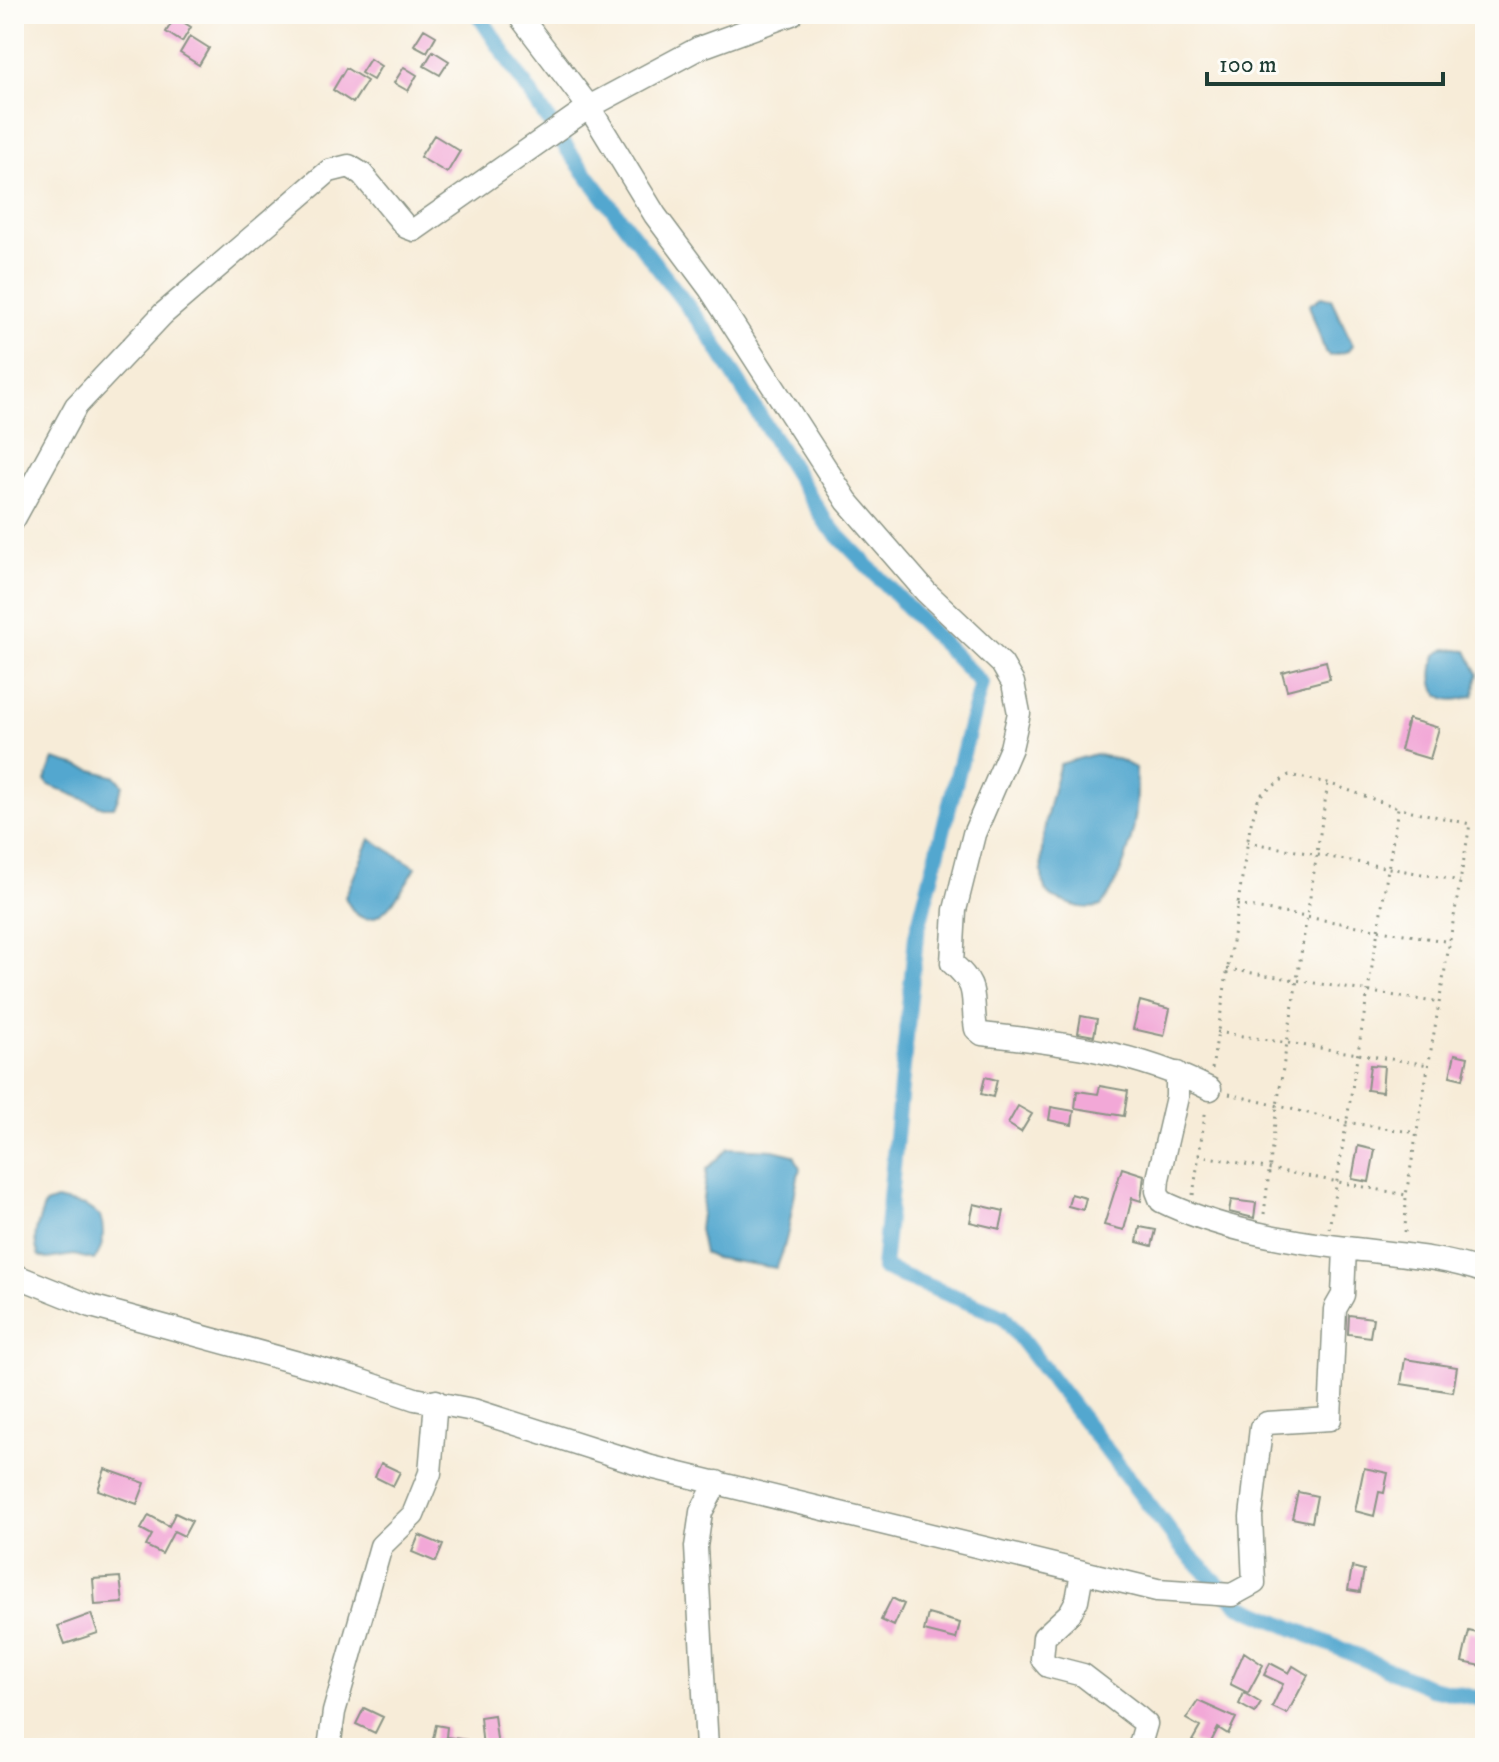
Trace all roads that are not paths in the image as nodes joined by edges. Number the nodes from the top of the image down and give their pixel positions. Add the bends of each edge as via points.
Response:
1 (518, 14) edge
2 (792, 14) edge
3 (584, 112) junction
4 (14, 519) edge
5 (1177, 1073) junction
6 (1210, 1089) road end
7 (1336, 1247) junction
8 (1485, 1272) edge
9 (14, 1275) edge
10 (436, 1401) junction
11 (717, 1482) junction
12 (1082, 1573) junction
13 (329, 1748) edge
14 (707, 1748) edge
15 (1139, 1748) edge

1 - 3 street
2 - 3 street via 699,48
3 - 4 street via 414,230 362,174 349,166 329,171 163,314 76,406
3 - 5 street via 710,289 847,501 926,592 1002,664 1013,683 1019,713 1011,748 974,834 951,938 952,963 974,990 976,1029 1120,1053
5 - 6 street
5 - 7 street via 1177,1097 1157,1191 1161,1201 1261,1235
7 - 8 street via 1404,1254
7 - 12 street via 1343,1295 1335,1309 1330,1419 1267,1423 1261,1428 1251,1517 1254,1583 1232,1595 1187,1593
9 - 10 street via 91,1306
10 - 11 street
10 - 13 street via 430,1473 413,1515 381,1546 334,1712
11 - 12 street
11 - 14 street via 701,1512 696,1547
12 - 15 street via 1070,1613 1044,1637 1042,1659 1048,1666 1083,1675 1146,1724

